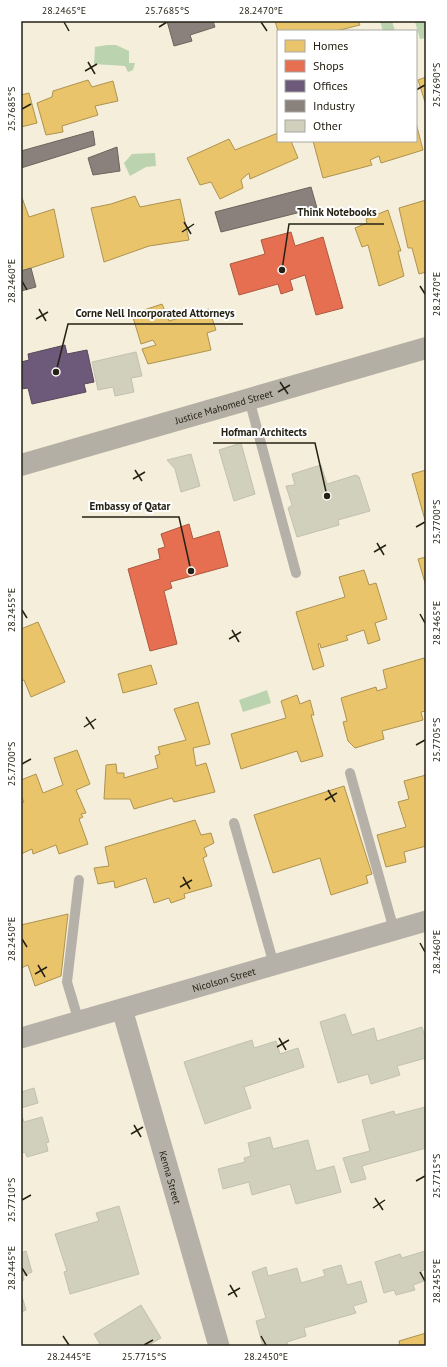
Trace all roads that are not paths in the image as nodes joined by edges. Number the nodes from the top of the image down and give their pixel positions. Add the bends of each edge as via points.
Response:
1 (426, 348) edge
2 (249, 399) junction
3 (21, 465) edge
4 (296, 573) dead end
5 (350, 773) dead end
6 (234, 823) dead end
7 (79, 880) dead end
8 (426, 921) edge
9 (394, 930) junction
10 (274, 965) junction
11 (122, 1009) junction
12 (79, 1022) junction
13 (21, 1038) edge
14 (219, 1346) edge

1 - 2 main road, Justice Mahomed Street
2 - 3 main road, Justice Mahomed Street
2 - 4 lane
5 - 9 lane
6 - 10 lane
7 - 12 lane via 67,982
8 - 9 street, Nicolson Street
9 - 10 street, Nicolson Street
10 - 11 street, Nicolson Street
11 - 12 street, Nicolson Street
11 - 14 street, Kenna Street
12 - 13 street, Nicolson Street

